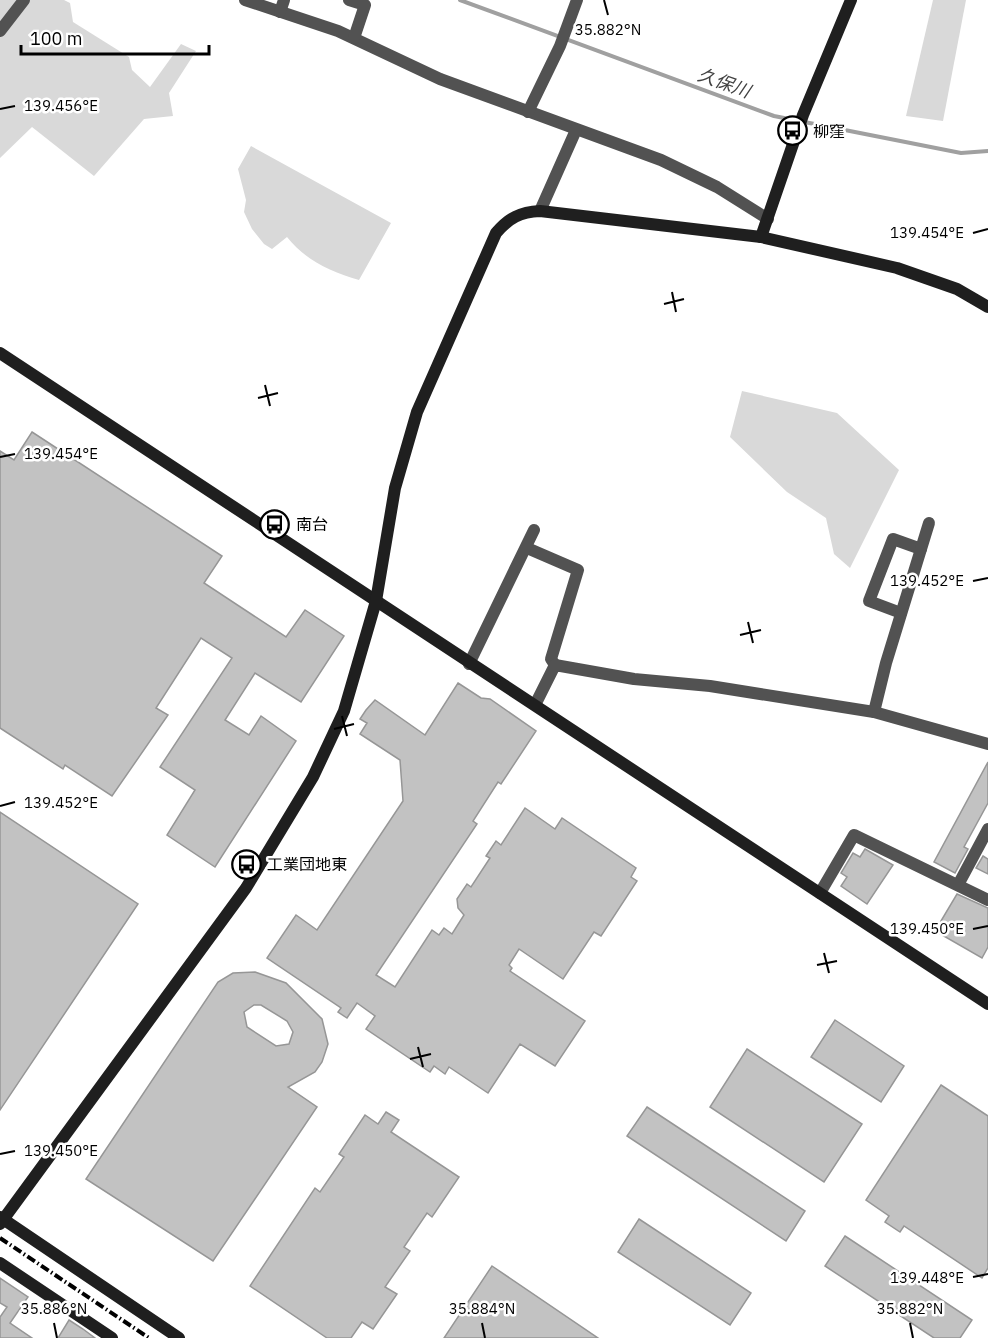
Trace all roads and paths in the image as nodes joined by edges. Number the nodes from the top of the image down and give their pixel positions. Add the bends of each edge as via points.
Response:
1 (24, 0) edge
2 (245, 0) edge
3 (349, 0) edge
4 (577, 0) edge
5 (851, 0) edge
6 (282, 6) edge
7 (0, 31) edge
8 (354, 38) junction
9 (528, 112) junction
10 (576, 130) junction
11 (540, 211) junction
12 (768, 219) junction
13 (761, 237) junction
14 (988, 307) edge
15 (0, 353) edge
16 (929, 523) dead end
17 (534, 530) dead end
18 (527, 548) junction
19 (921, 549) junction
20 (376, 601) junction
21 (901, 613) junction
22 (470, 664) junction
23 (555, 665) junction
24 (535, 705) junction
25 (874, 712) junction
26 (988, 744) edge
27 (988, 829) edge
28 (958, 885) junction
29 (820, 892) junction
30 (988, 900) edge
31 (988, 1004) edge
32 (1, 1220) edge
33 (0, 1263) edge
34 (112, 1338) edge
35 (179, 1338) edge

1 - 7 street
2 - 6 street
3 - 8 street via 365,5
4 - 9 street
5 - 12 street via 803,115
6 - 8 street
8 - 9 street via 440,79
9 - 10 street
10 - 11 street
10 - 12 street via 661,160 717,187
11 - 13 street
11 - 20 street via 517,215 496,233 417,412 395,488
12 - 13 street
13 - 14 street via 897,268 957,289
15 - 20 street
16 - 19 street
17 - 18 street
18 - 22 street
18 - 23 street via 578,570 551,658
19 - 21 street
19 - 21 street via 893,539 869,601
20 - 22 street
20 - 32 street via 344,711 278,839
21 - 25 street
22 - 24 street
23 - 24 street
23 - 25 street
24 - 29 street
25 - 26 street
27 - 28 street
28 - 29 street via 854,835
28 - 30 street
29 - 31 street
32 - 35 street
33 - 34 street

